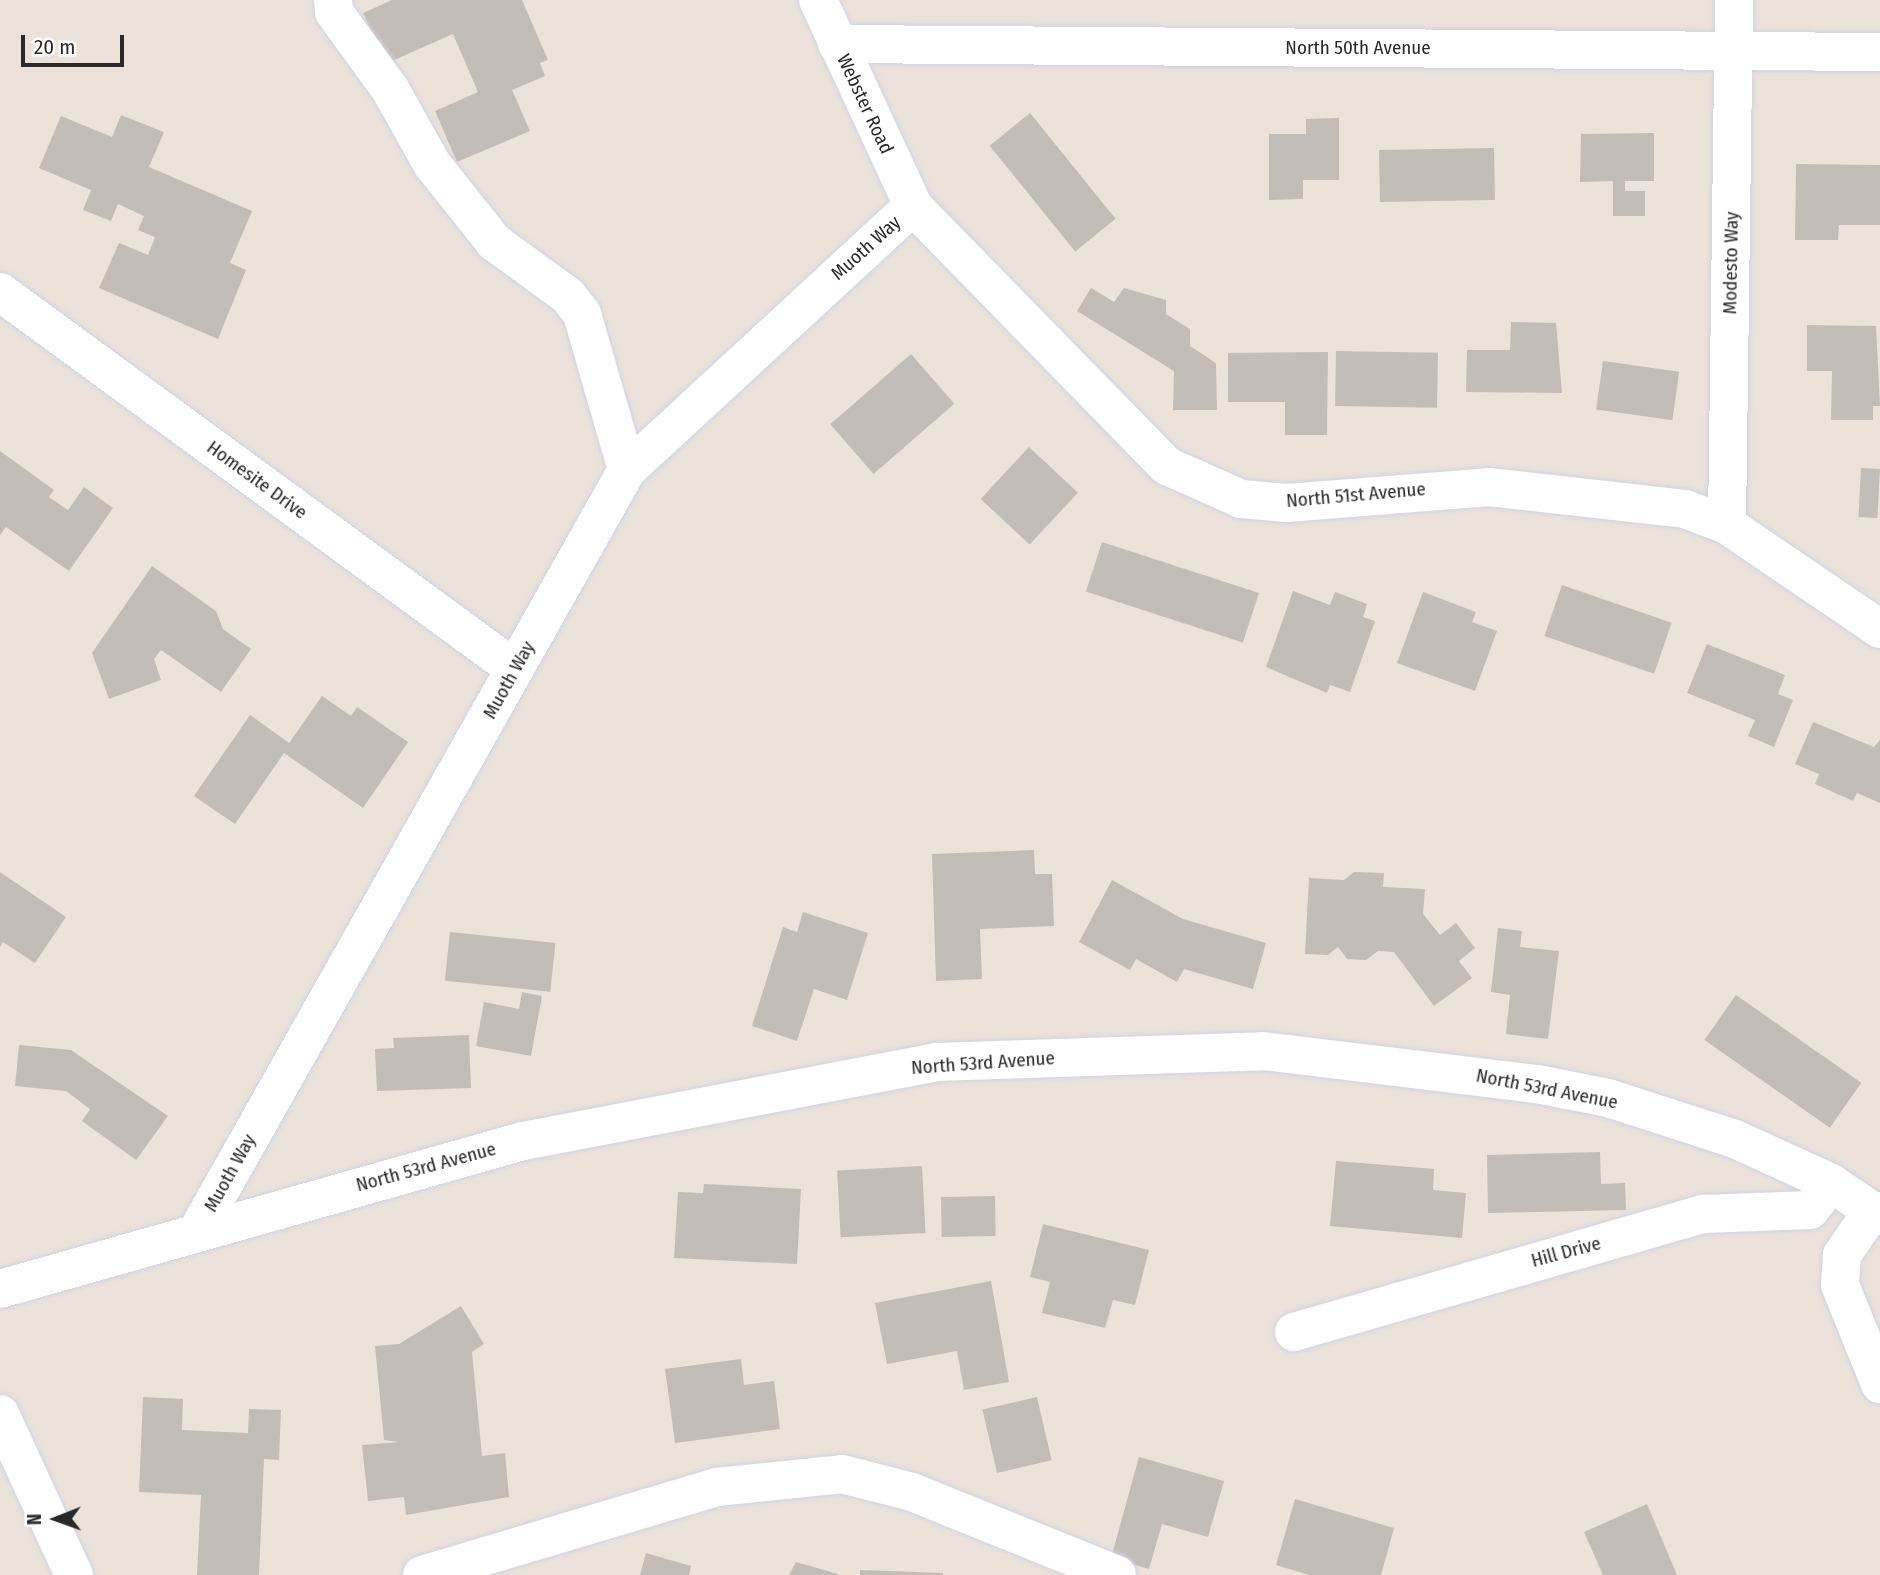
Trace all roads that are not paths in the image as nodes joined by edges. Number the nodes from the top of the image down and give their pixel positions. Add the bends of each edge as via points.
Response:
1 (333, 0) edge
2 (818, 0) edge
3 (1734, 0) edge
4 (837, 44) junction
5 (1734, 50) junction
6 (1880, 52) edge
7 (912, 206) junction
8 (0, 292) edge
9 (627, 470) junction
10 (1727, 525) junction
11 (1880, 629) edge
12 (515, 669) junction
13 (1831, 1183) junction
14 (1876, 1213) edge
15 (200, 1228) junction
16 (0, 1289) edge
17 (1294, 1332) dead end
18 (1880, 1384) edge
19 (0, 1414) edge
20 (74, 1575) edge
21 (422, 1575) edge
22 (1117, 1575) edge

1 - 9 street via 334,12 390,89 432,164 494,242 568,296 582,314
2 - 4 street, Webster Road
3 - 5 street, Modesto Way
4 - 5 street, North 50th Avenue
4 - 7 street, Webster Road
5 - 6 street, North 50th Avenue
5 - 10 street, Modesto Way
7 - 9 street, Muoth Way
7 - 10 street, North 51st Avenue via 1167,466 1209,488 1287,503 1489,487 1685,509
8 - 12 street, Homesite Drive
9 - 12 street, Muoth Way
10 - 11 street, North 51st Avenue
12 - 15 street, Muoth Way
13 - 14 street, North 53rd Avenue
13 - 15 street, North 53rd Avenue via 1735,1139 1608,1098 1461,1073 1250,1051 936,1062 523,1141
13 - 17 street, Hill Drive via 1810,1210 1704,1214
14 - 18 street via 1842,1255 1840,1285
15 - 16 street, North 53rd Avenue
19 - 20 street
21 - 22 street via 718,1487 842,1474 912,1492

